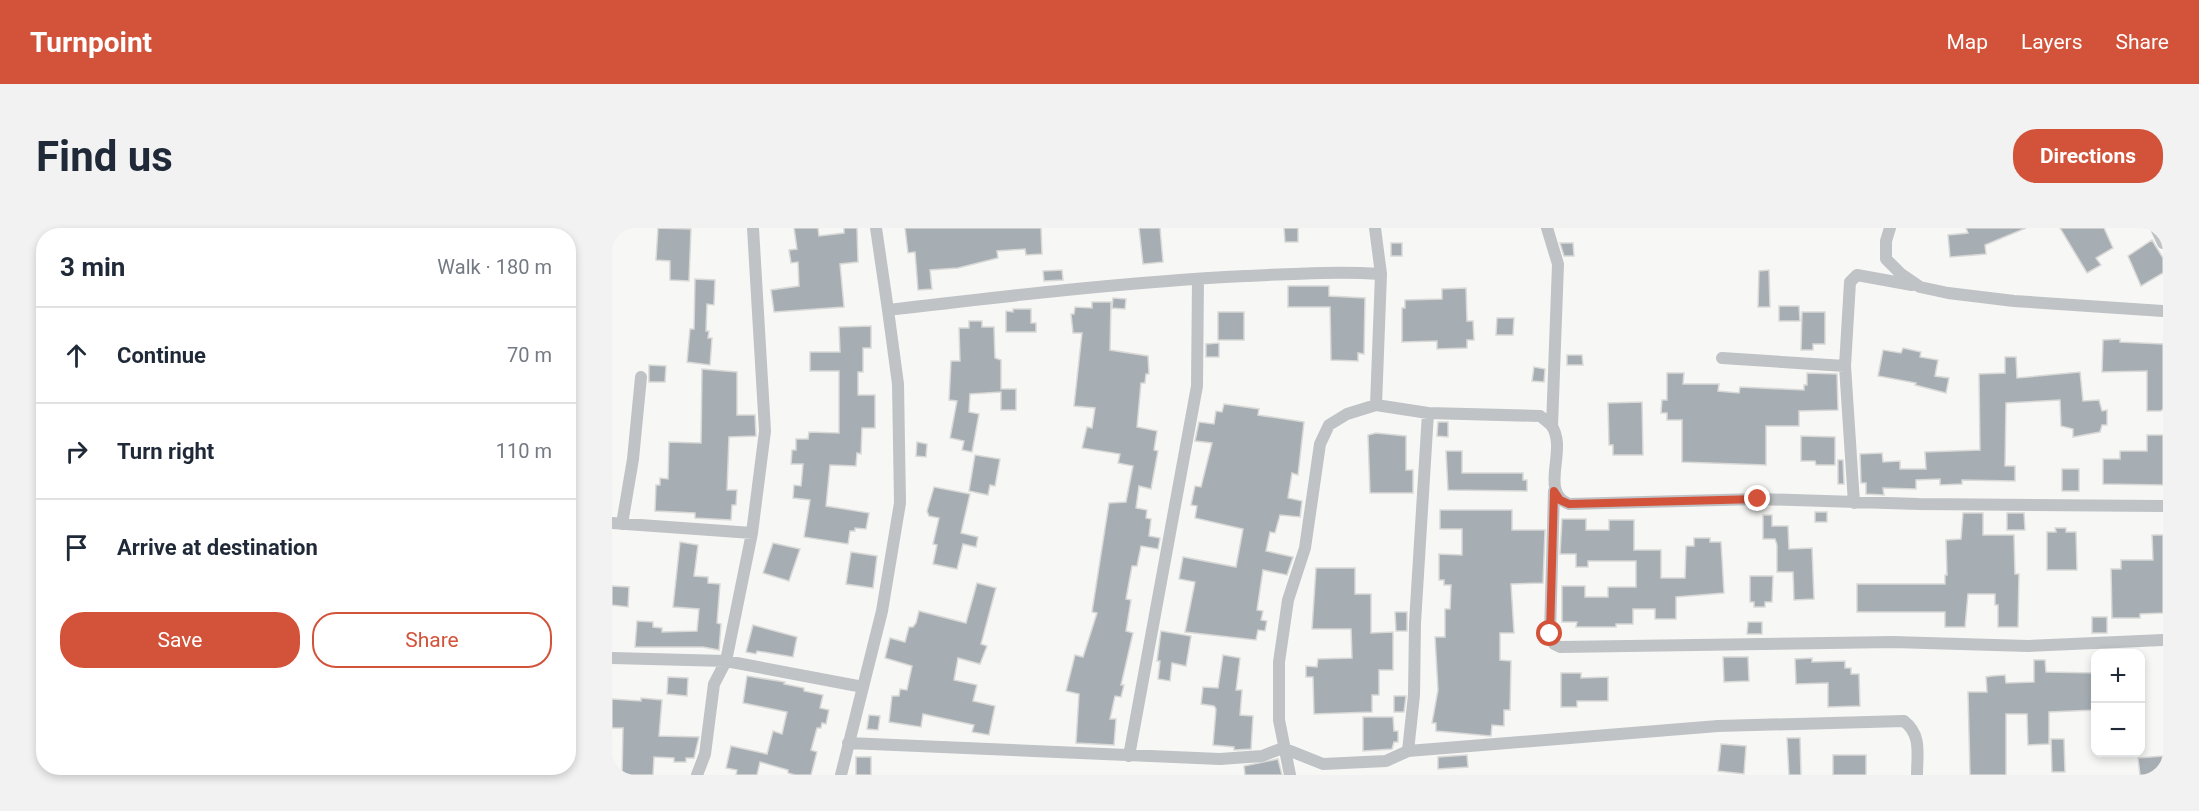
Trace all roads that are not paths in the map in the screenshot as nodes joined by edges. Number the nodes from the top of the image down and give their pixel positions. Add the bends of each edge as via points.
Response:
1 (753, 228) edge
2 (876, 228) edge
3 (1375, 228) edge
4 (1547, 228) edge
5 (1890, 228) edge
6 (1381, 274) junction
7 (1198, 279) junction
8 (1920, 287) junction
9 (888, 310) junction
10 (2163, 311) edge
11 (1722, 358) dead end
12 (1845, 366) junction
13 (641, 377) dead end
14 (1376, 405) junction
15 (1428, 413) junction
16 (1552, 426) junction
17 (1554, 491) junction
18 (1854, 503) junction
19 (2163, 506) edge
20 (617, 524) edge
21 (752, 533) junction
22 (2163, 640) edge
23 (612, 658) edge
24 (726, 661) junction
25 (864, 687) junction
26 (848, 743) junction
27 (1283, 748) junction
28 (1408, 751) junction
29 (1129, 756) junction
30 (698, 775) edge
31 (841, 775) edge
32 (1290, 775) edge
33 (1917, 775) edge

1 - 21 street via 765,431
2 - 9 street
3 - 6 street
4 - 16 street via 1558,264
5 - 8 street via 1886,260
6 - 7 street
6 - 14 street
7 - 9 street via 1055,290
7 - 29 street via 1197,386
8 - 10 street via 1978,297
8 - 12 street via 1857,275 1850,282
9 - 25 street via 898,384 900,502 882,611
11 - 12 street
12 - 18 street
13 - 20 street via 633,459
14 - 15 street
14 - 27 street via 1347,414 1329,426 1320,444 1305,548 1288,600 1279,662
15 - 16 street via 1540,416
15 - 28 street
16 - 17 street via 1557,445
17 - 18 street via 1569,504 1758,499
17 - 22 street via 1550,634 1560,647 1893,642 2028,646
18 - 19 street
20 - 21 street
21 - 24 street
23 - 24 street
24 - 25 street
24 - 30 street via 714,684 705,754
25 - 26 street
26 - 29 street
26 - 31 street
27 - 28 street via 1323,764 1386,761
27 - 29 street via 1262,756 1220,759
27 - 32 street
28 - 33 street via 1718,726 1904,721 1917,736

